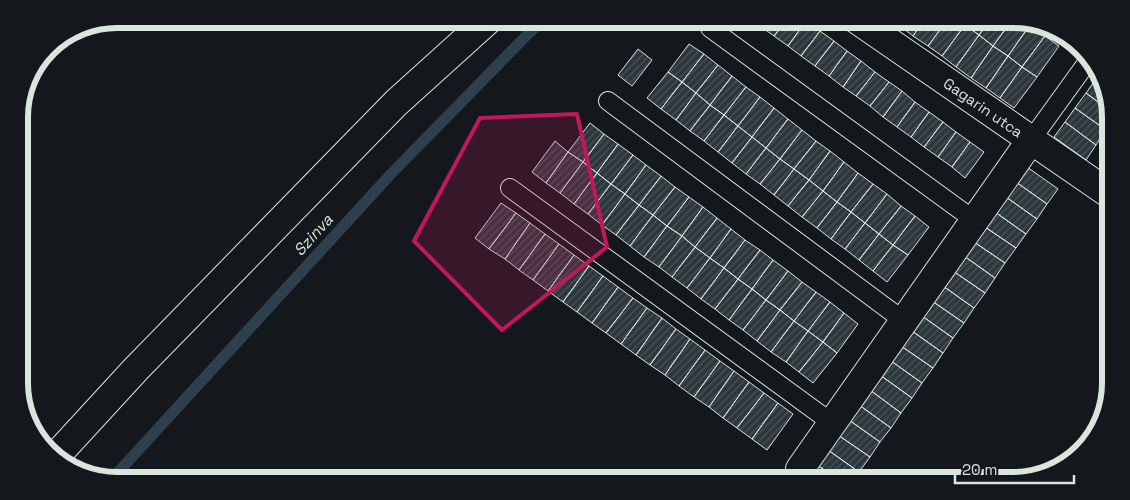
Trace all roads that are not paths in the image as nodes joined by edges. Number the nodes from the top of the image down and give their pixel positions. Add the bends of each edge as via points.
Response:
1 (479, 28) edge
2 (710, 28) dead end
3 (869, 28) edge
4 (1086, 64) edge
5 (608, 101) dead end
6 (1031, 140) junction
7 (510, 188) dead end
8 (1102, 189) edge
9 (974, 220) junction
10 (904, 321) junction
11 (832, 423) junction
12 (60, 452) edge
13 (800, 469) dead end

1 - 12 street via 396,103 136,368
2 - 9 lane
3 - 6 street, Gagarin utca
4 - 6 lane
5 - 10 lane
6 - 8 street, Gagarin utca
6 - 9 street
7 - 11 lane
9 - 10 street
10 - 11 street
11 - 13 street

